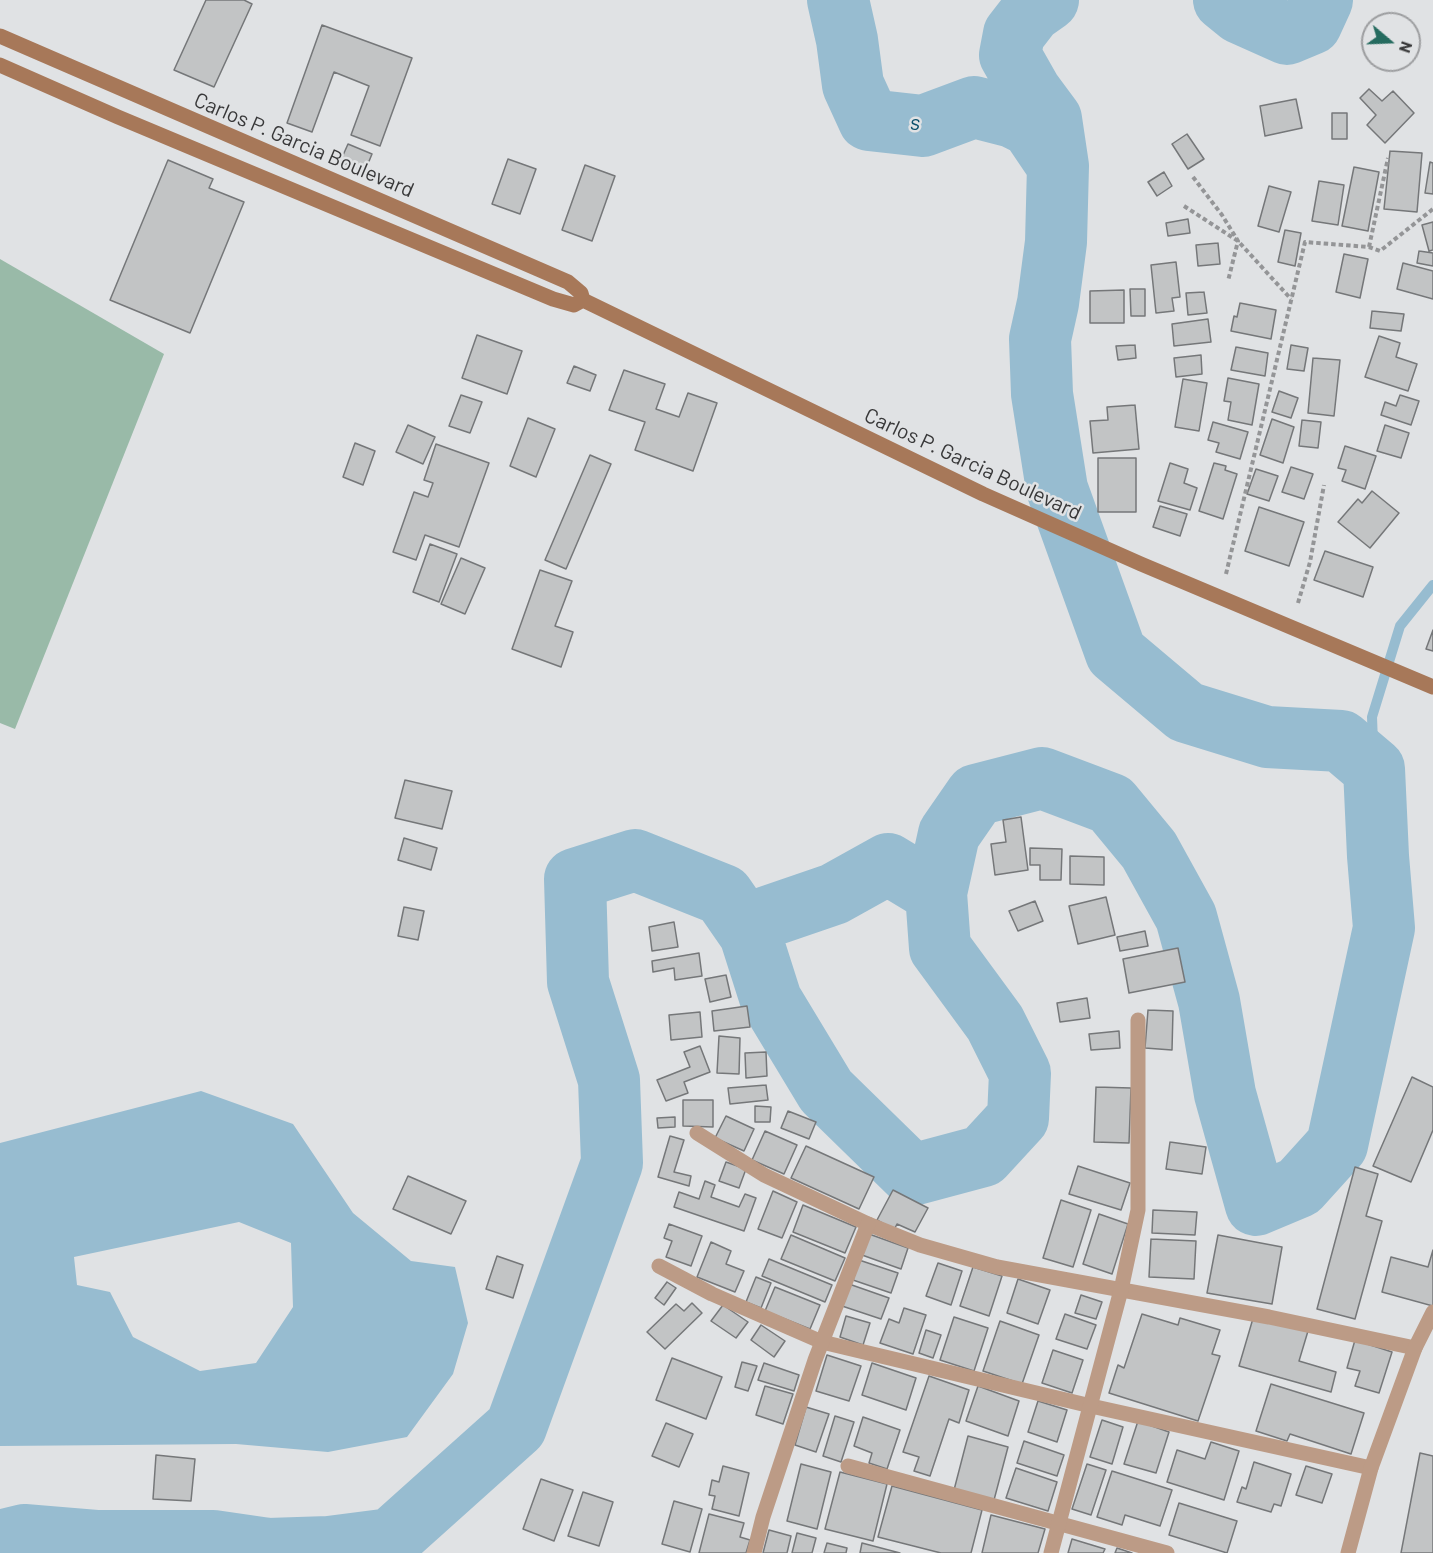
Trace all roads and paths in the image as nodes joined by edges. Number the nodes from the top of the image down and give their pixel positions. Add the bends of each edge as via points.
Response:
1 (0, 36) edge
2 (0, 65) edge
3 (253, 146) junction
4 (1388, 158) dead end
5 (243, 170) junction
6 (1193, 177) dead end
7 (1184, 206) dead end
8 (1433, 208) edge
9 (1238, 241) junction
10 (1369, 247) junction
11 (495, 250) junction
12 (486, 271) junction
13 (1228, 281) dead end
14 (583, 300) junction
15 (1292, 300) junction
16 (1324, 485) dead end
17 (1221, 597) junction
18 (1290, 627) junction
19 (1433, 687) edge
20 (1138, 1020) dead end
21 (697, 1133) dead end
22 (868, 1224) junction
23 (660, 1266) dead end
24 (1121, 1290) junction
25 (1433, 1312) edge
26 (822, 1342) junction
27 (1415, 1348) junction
28 (1091, 1406) junction
29 (848, 1466) dead end
30 (1371, 1468) junction
31 (1059, 1524) junction
32 (754, 1553) edge
33 (1051, 1553) edge
34 (1167, 1553) edge
35 (1348, 1553) edge

1 - 3 main road, Carlos P. Garcia Boulevard
2 - 5 main road, Carlos P. Garcia Boulevard
3 - 5 main road
3 - 11 main road, Carlos P. Garcia Boulevard
4 - 10 path
5 - 12 main road, Carlos P. Garcia Boulevard
6 - 9 path
7 - 9 path
8 - 10 path via 1380,251
9 - 13 path
9 - 15 path
10 - 15 path via 1305,242
11 - 12 main road
11 - 14 main road, Carlos P. Garcia Boulevard via 568,282
12 - 14 main road, Carlos P. Garcia Boulevard via 553,299 574,304
14 - 17 main road, Carlos P. Garcia Boulevard via 983,494
15 - 17 path
16 - 18 path via 1310,562
17 - 18 main road, Carlos P. Garcia Boulevard
18 - 19 main road, Carlos P. Garcia Boulevard
20 - 24 street via 1137,1210
21 - 22 street via 764,1175
22 - 24 street via 920,1245 996,1267
22 - 26 street
23 - 26 street via 712,1294
24 - 27 street
24 - 28 street
25 - 27 street
26 - 28 street
26 - 32 street
27 - 30 street
28 - 30 street
28 - 31 street
29 - 31 street
30 - 35 street
31 - 33 street
31 - 34 street

